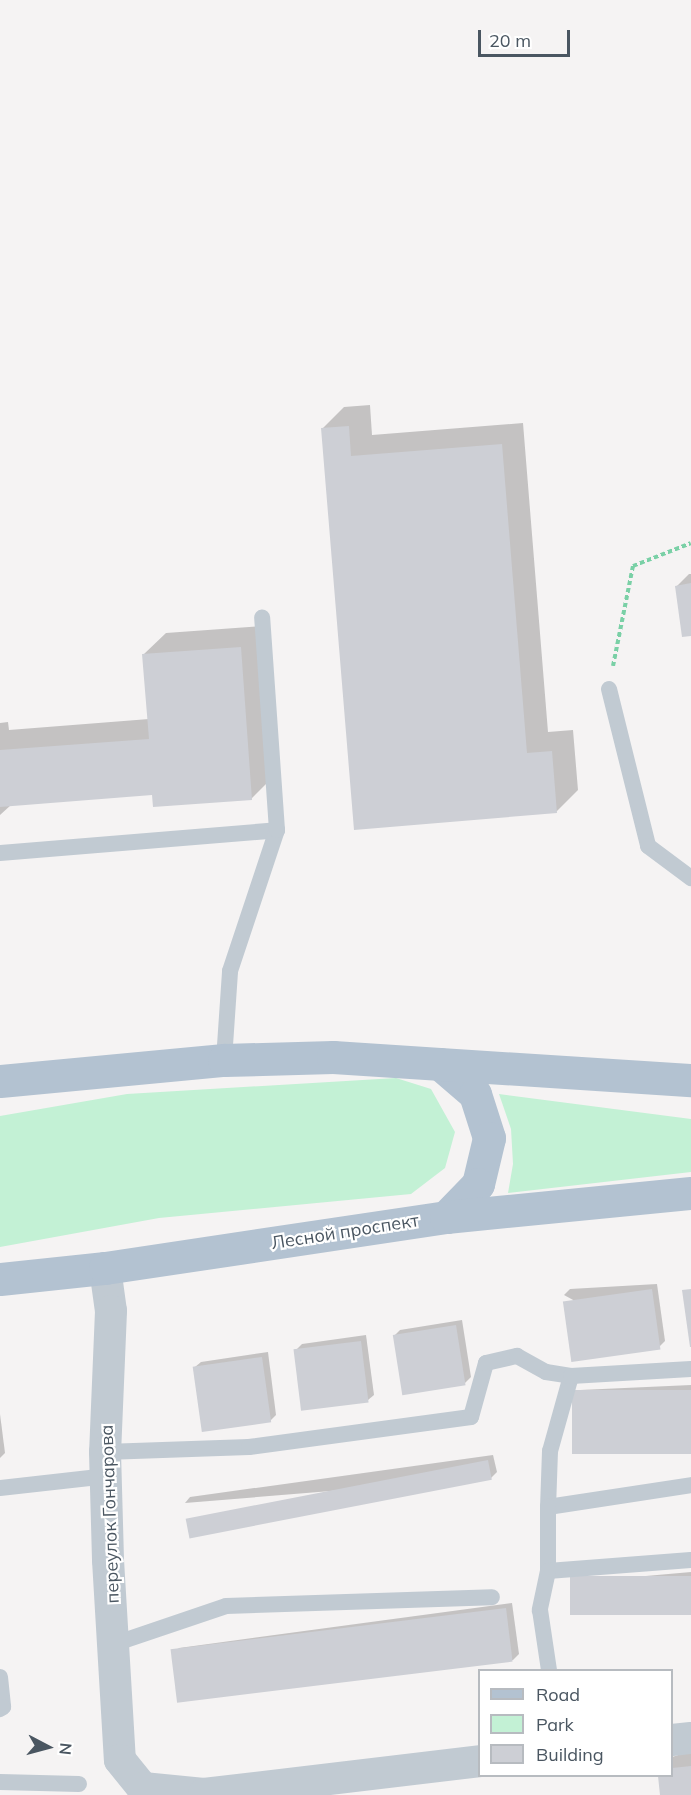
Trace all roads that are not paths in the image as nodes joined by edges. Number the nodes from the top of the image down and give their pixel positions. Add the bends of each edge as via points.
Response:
1 (262, 618) dead end
2 (609, 689) road end
3 (277, 830) junction
4 (0, 853) edge
5 (691, 878) edge
6 (224, 1059) junction
7 (440, 1064) junction
8 (691, 1080) edge
9 (0, 1081) edge
10 (691, 1193) edge
11 (446, 1217) junction
12 (105, 1268) junction
13 (0, 1279) edge
14 (691, 1369) edge
15 (571, 1376) junction
16 (106, 1464) junction
17 (691, 1485) edge
18 (0, 1488) edge
19 (548, 1507) junction
20 (691, 1560) edge
21 (548, 1571) junction
22 (492, 1597) dead end
23 (114, 1644) junction
24 (549, 1669) edge
25 (0, 1677) edge
26 (0, 1709) edge
27 (691, 1738) edge
28 (673, 1740) edge
29 (478, 1761) edge
30 (0, 1782) edge
31 (79, 1784) dead end
32 (205, 1795) edge

1 - 3 lane
2 - 5 lane via 648,846
3 - 4 lane
3 - 6 lane via 230,971
6 - 7 main road via 333,1057
6 - 9 main road
7 - 8 main road
7 - 11 main road via 475,1094 489,1138 478,1184
10 - 11 main road, Лесной проспект
11 - 12 main road, Лесной проспект
12 - 13 main road, Лесной проспект
12 - 16 street, переулок Гончарова via 111,1311
14 - 15 lane
15 - 16 lane via 546,1372 516,1356 486,1363 471,1418
15 - 19 lane via 550,1451
16 - 18 lane
16 - 23 street, переулок Гончарова
17 - 19 lane
19 - 21 lane
20 - 21 lane
21 - 24 lane via 540,1610
22 - 23 lane via 226,1606
23 - 32 street, переулок Гончарова via 120,1760 143,1788
25 - 26 lane
27 - 28 street
29 - 32 street
30 - 31 lane

